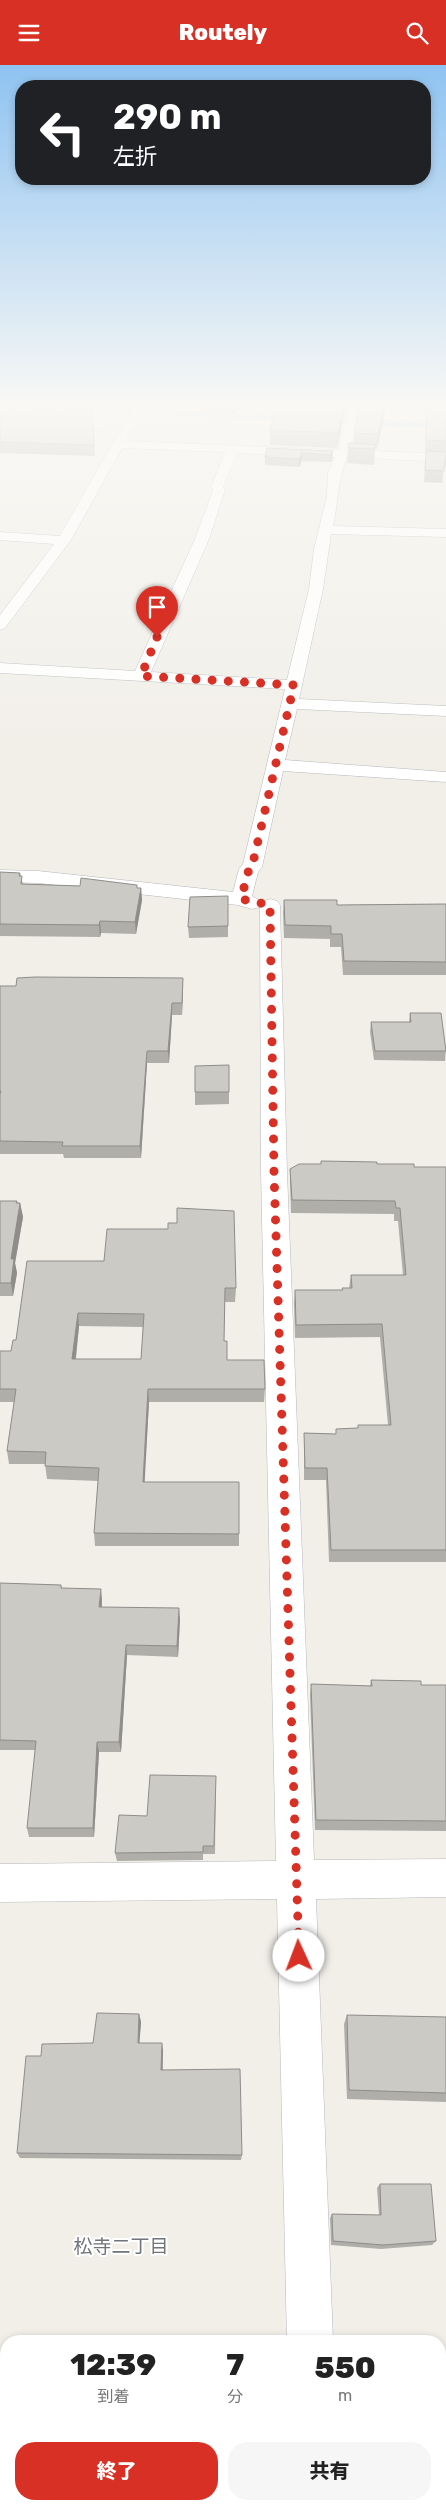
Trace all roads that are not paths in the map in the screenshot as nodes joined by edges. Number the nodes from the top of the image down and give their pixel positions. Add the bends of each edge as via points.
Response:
1 (78, 516) edge
2 (211, 516) edge
3 (328, 516) edge
4 (325, 531) junction
5 (446, 533) edge
6 (0, 536) edge
7 (64, 540) junction
8 (0, 625) edge
9 (0, 668) edge
10 (141, 676) junction
11 (294, 685) junction
12 (289, 704) junction
13 (446, 711) edge
14 (274, 765) junction
15 (446, 777) edge
16 (0, 876) edge
17 (241, 899) junction
18 (296, 1879) junction
19 (446, 1879) edge
20 (0, 1883) edge
21 (310, 2335) edge

1 - 7 street
2 - 10 street
3 - 4 street
4 - 5 street
4 - 11 street via 316,589
6 - 7 street
7 - 8 street
9 - 10 street
10 - 11 street
11 - 12 street
12 - 13 street
12 - 14 street
14 - 15 street
14 - 17 street via 252,867
16 - 17 street via 38,877
17 - 18 street via 278,905 274,1172
18 - 19 street
18 - 20 street
18 - 21 street

